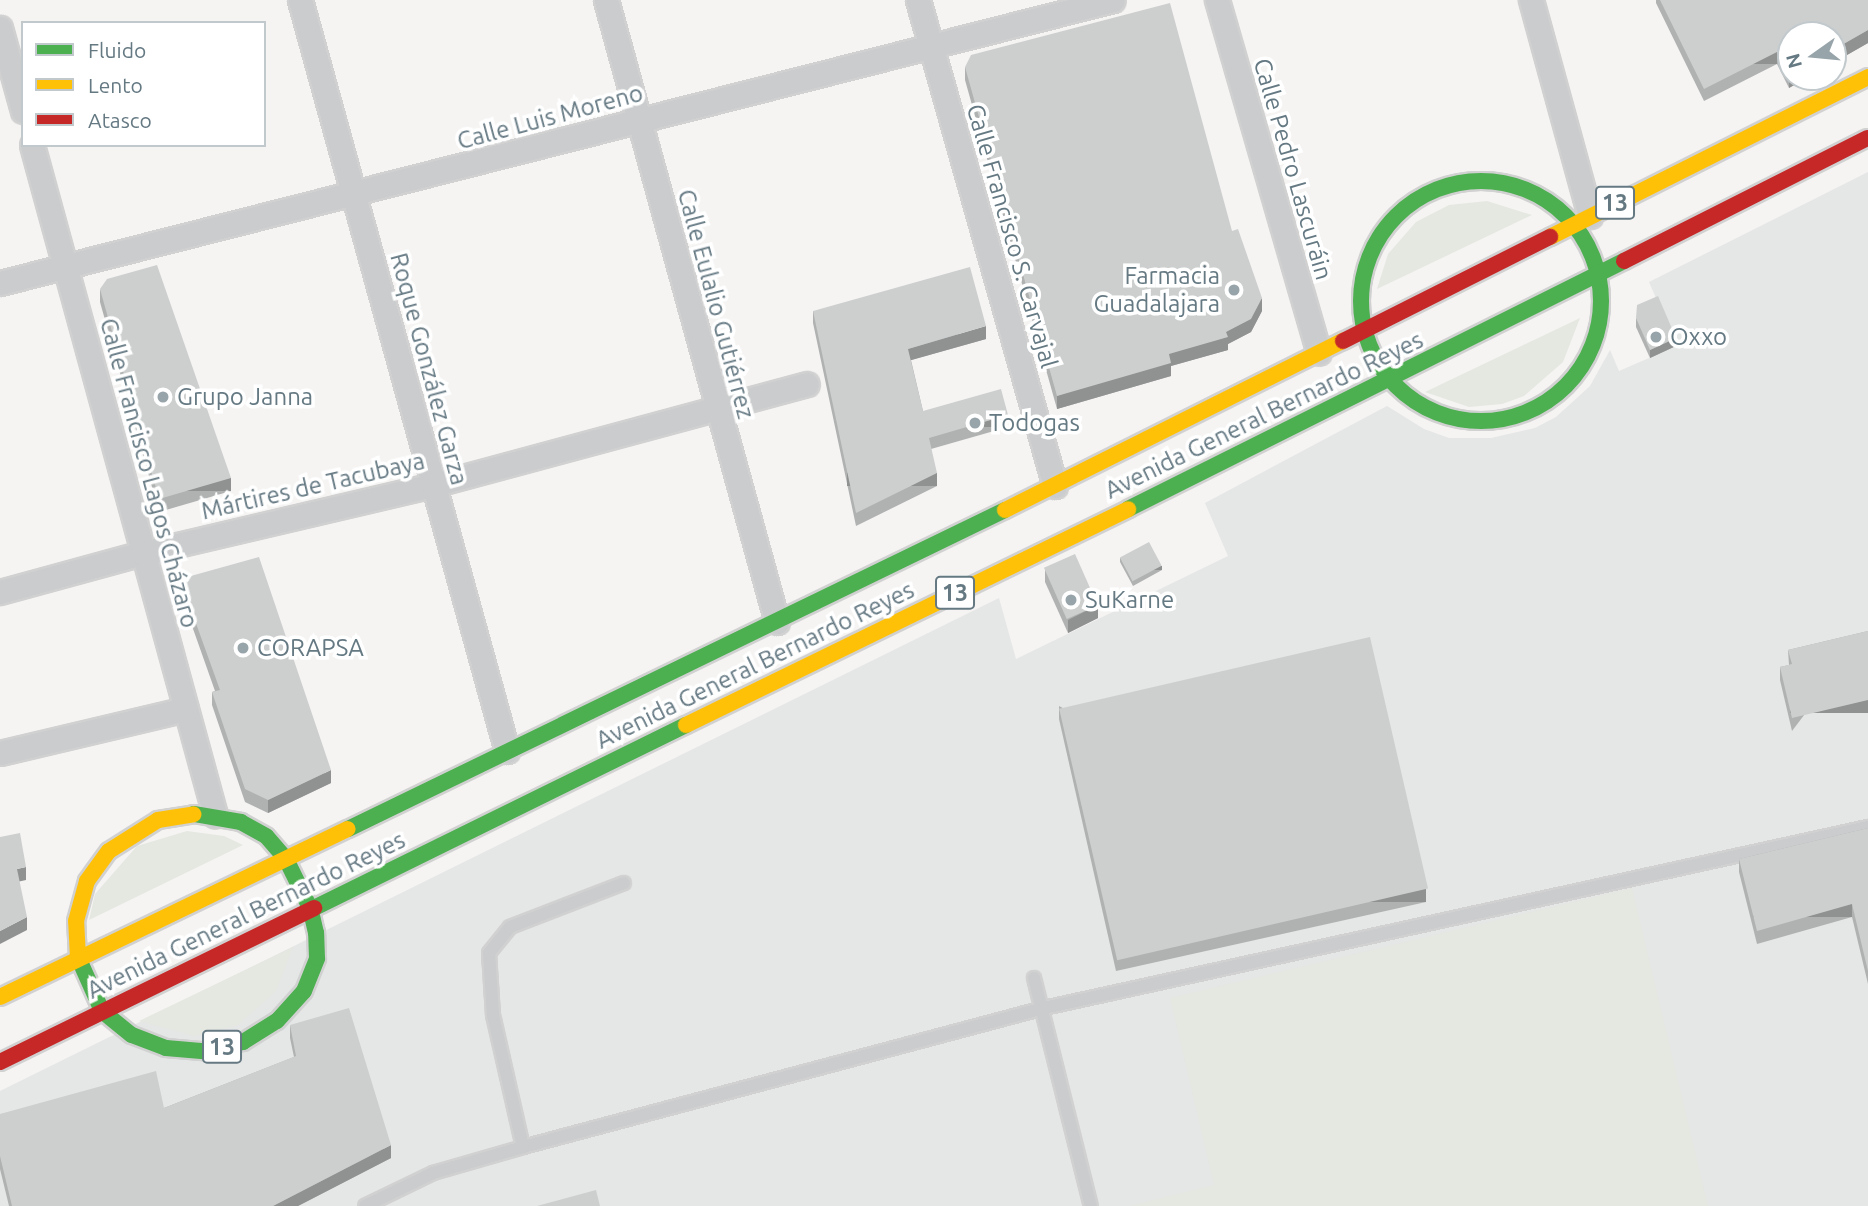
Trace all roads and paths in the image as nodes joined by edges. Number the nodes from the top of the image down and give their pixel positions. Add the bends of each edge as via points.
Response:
1 (300, 0) edge
2 (606, 0) edge
3 (918, 0) edge
4 (1113, 0) edge
5 (1217, 0) edge
6 (1531, 0) edge
7 (0, 28) edge
8 (931, 46) junction
9 (1868, 77) edge
10 (21, 104) edge
11 (639, 121) junction
12 (1868, 138) edge
13 (33, 147) edge
14 (354, 195) junction
15 (1583, 219) junction
16 (65, 266) junction
17 (1598, 276) junction
18 (0, 283) edge
19 (1364, 330) junction
20 (1319, 353) junction
21 (1388, 378) junction
22 (807, 384) dead end
23 (718, 409) junction
24 (433, 485) junction
25 (1055, 486) junction
26 (143, 553) junction
27 (1, 588) edge
28 (776, 622) junction
29 (186, 709) junction
30 (507, 751) junction
31 (0, 752) edge
32 (215, 815) junction
33 (1868, 827) edge
34 (286, 859) junction
35 (624, 883) dead end
36 (310, 908) junction
37 (78, 960) junction
38 (1034, 978) dead end
39 (0, 997) edge
40 (1044, 1009) junction
41 (102, 1011) junction
42 (0, 1062) edge
43 (523, 1147) junction
44 (365, 1206) edge
45 (1091, 1206) edge

1 - 14 street, Roque González Garza
2 - 11 street, Calle Eulalio Gutiérrez
3 - 8 street, Calle Francisco S. Carvajal
4 - 8 street, Calle Luis Moreno
5 - 20 street, Calle Pedro Lascuráin
6 - 15 street
7 - 10 street
8 - 11 street, Calle Luis Moreno
8 - 25 street, Calle Francisco S. Carvajal
9 - 15 main road, Avenida General Bernardo Reyes / 13
11 - 14 street, Calle Luis Moreno
11 - 23 street, Calle Eulalio Gutiérrez
12 - 17 main road, Avenida General Bernardo Reyes / 13
13 - 16 street, Calle Francisco Lagos Cházaro
14 - 16 street, Calle Luis Moreno
14 - 24 street, Roque González Garza
15 - 17 main road, 13
15 - 19 main road, Avenida General Bernardo Reyes / 13
15 - 19 main road, 13 via 1517,186 1469,180 1440,187 1395,215 1374,243 1360,296
16 - 18 street, Calle Luis Moreno
16 - 26 street, Calle Francisco Lagos Cházaro
17 - 21 main road, Avenida General Bernardo Reyes / 13
17 - 21 main road, 13 via 1601,308 1591,348 1573,378 1534,409 1496,421 1451,418 1424,407
19 - 20 main road, Avenida General Bernardo Reyes / 13
19 - 21 main road, 13
20 - 25 main road, Avenida General Bernardo Reyes / 13
21 - 36 main road, Avenida General Bernardo Reyes / 13
22 - 23 street, Mártires de Tacubaya
23 - 24 street, Mártires de Tacubaya
23 - 28 street, Calle Eulalio Gutiérrez
24 - 26 street, Mártires de Tacubaya
24 - 30 street, Roque González Garza
25 - 28 main road, Avenida General Bernardo Reyes / 13
26 - 27 street, Mártires de Tacubaya
26 - 29 street, Calle Francisco Lagos Cházaro
28 - 30 main road, Avenida General Bernardo Reyes / 13
29 - 31 street
29 - 32 street, Calle Francisco Lagos Cházaro
30 - 34 main road, Avenida General Bernardo Reyes / 13
32 - 34 main road, 13 via 266,835
32 - 37 main road, 13 via 158,820 109,851 87,881 76,920
33 - 40 lane
34 - 36 main road, 13
34 - 37 main road, Avenida General Bernardo Reyes / 13
35 - 43 lane via 510,928 489,953 491,1005
36 - 41 main road, Avenida General Bernardo Reyes / 13
36 - 41 main road, 13 via 317,958 304,991 277,1021 243,1042 204,1051 166,1048 132,1035
37 - 39 main road, Avenida General Bernardo Reyes / 13
37 - 41 main road, 13
38 - 40 lane
40 - 43 lane
40 - 45 lane
41 - 42 main road, Avenida General Bernardo Reyes / 13
43 - 44 lane via 433,1173

